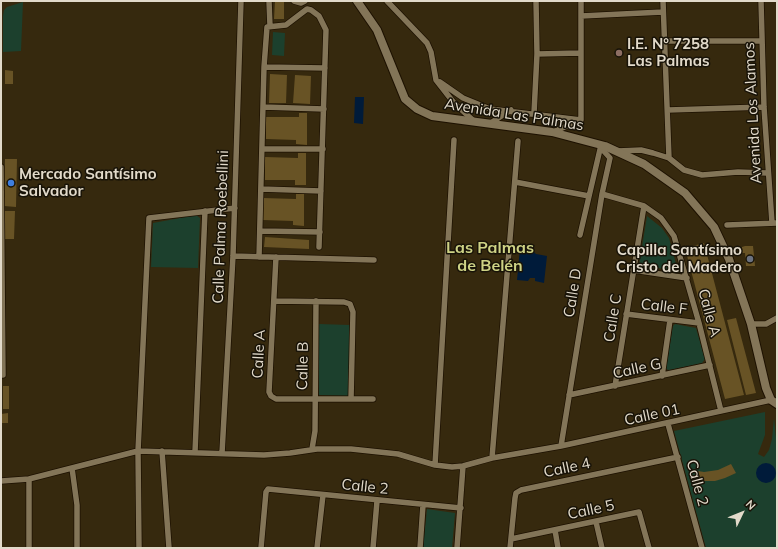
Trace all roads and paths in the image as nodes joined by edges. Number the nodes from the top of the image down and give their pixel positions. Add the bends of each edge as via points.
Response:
1 (241, 1) edge
2 (270, 1) edge
3 (294, 1) edge
4 (357, 1) edge
5 (387, 1) edge
6 (536, 1) edge
7 (581, 1) edge
8 (663, 1) edge
9 (761, 1) edge
10 (304, 2) edge
11 (305, 10) junction
12 (663, 12) junction
13 (581, 16) junction
14 (270, 26) junction
15 (664, 41) junction
16 (762, 41) junction
17 (580, 53) junction
18 (537, 54) junction
19 (264, 67) junction
20 (325, 68) junction
21 (436, 80) junction
22 (764, 107) junction
23 (263, 108) junction
24 (324, 109) junction
25 (511, 110) junction
26 (668, 110) junction
27 (534, 113) junction
28 (581, 120) junction
29 (475, 122) junction
30 (489, 124) junction
31 (552, 132) junction
32 (454, 140) dead end
33 (518, 141) dead end
34 (601, 146) junction
35 (262, 149) junction
36 (323, 149) junction
37 (616, 151) junction
38 (669, 158) junction
39 (1, 167) edge
40 (767, 173) junction
41 (515, 182) junction
42 (261, 189) junction
43 (321, 190) junction
44 (602, 194) junction
45 (589, 196) junction
46 (644, 206) junction
47 (235, 208) junction
48 (205, 211) junction
49 (774, 223) edge
50 (727, 225) dead end
51 (260, 231) junction
52 (320, 232) junction
53 (580, 235) dead end
54 (319, 247) dead end
55 (233, 256) junction
56 (259, 257) junction
57 (276, 257) junction
58 (374, 260) dead end
59 (1, 270) edge
60 (633, 270) junction
61 (687, 278) junction
62 (274, 301) junction
63 (316, 301) junction
64 (626, 314) junction
65 (777, 318) edge
66 (670, 320) junction
67 (699, 323) junction
68 (751, 324) junction
69 (710, 365) junction
70 (2, 375) edge
71 (662, 376) junction
72 (615, 386) junction
73 (569, 395) junction
74 (315, 399) junction
75 (351, 399) junction
76 (373, 399) dead end
77 (774, 402) edge
78 (721, 412) junction
79 (668, 424) junction
80 (561, 446) junction
81 (314, 449) junction
82 (138, 451) junction
83 (162, 451) junction
84 (196, 452) junction
85 (222, 453) junction
86 (678, 457) junction
87 (492, 458) junction
88 (435, 465) junction
89 (463, 466) junction
90 (72, 468) junction
91 (29, 480) junction
92 (1, 481) edge
93 (323, 494) junction
94 (377, 501) junction
95 (423, 505) junction
96 (461, 508) junction
97 (596, 522) junction
98 (555, 530) junction
99 (511, 539) junction
100 (29, 548) edge
101 (77, 548) edge
102 (139, 548) edge
103 (169, 548) edge
104 (260, 548) edge
105 (317, 548) edge
106 (373, 548) edge
107 (420, 548) edge
108 (457, 548) edge
109 (510, 548) edge
110 (558, 548) edge
111 (602, 548) edge
112 (649, 548) edge
113 (702, 548) edge

1 - 47 street, Calle Palma Roebellini
2 - 14 street
3 - 10 street
4 - 29 main road, Avenida Las Palmas via 377,30 405,99 417,109 432,116
5 - 21 street via 427,42
6 - 18 street
7 - 13 street
8 - 12 street
9 - 16 street, Avenida Los Alamos
10 - 11 street
11 - 14 street via 286,25
11 - 20 street via 311,10 319,16 326,30
12 - 13 street
12 - 15 street
13 - 17 street
14 - 19 street via 267,27
15 - 16 street
15 - 26 street
16 - 22 street, Avenida Los Alamos
17 - 18 street
17 - 28 street
18 - 27 street
19 - 20 street
19 - 23 street
20 - 24 street
21 - 25 street via 463,98 490,109
21 - 29 street via 454,103
22 - 26 street
22 - 40 street, Avenida Los Alamos
23 - 24 street
23 - 35 street
24 - 36 street
25 - 27 street
25 - 30 street
26 - 38 street
27 - 28 street
28 - 31 street
29 - 30 main road, Avenida Las Palmas
30 - 31 main road, Avenida Las Palmas
31 - 34 main road, Avenida Las Palmas
32 - 88 street
33 - 41 street
34 - 37 main road, Avenida Las Palmas
34 - 44 street, Calle D via 610,158
34 - 45 street
35 - 36 street
35 - 42 street
36 - 43 street
37 - 38 street via 641,150
37 - 68 main road, Avenida Las Palmas via 644,164 685,193 714,227 729,259
38 - 40 street via 684,170 702,175
39 - 59 street
40 - 49 street, Avenida Los Alamos
41 - 45 street
41 - 87 street
42 - 43 street
42 - 51 street
43 - 52 street
44 - 46 street, Calle A
44 - 73 street, Calle D
45 - 53 street
46 - 60 street, Calle C
46 - 61 street, Calle A via 661,218 674,236
47 - 48 street
47 - 55 street, Calle Palma Roebellini
48 - 82 street via 149,218
48 - 84 street
49 - 50 street
51 - 52 street
51 - 56 street
52 - 54 street
55 - 56 street
55 - 85 street, Calle Palma Roebellini
56 - 57 street
57 - 58 street
57 - 62 street, Calle A
59 - 70 street
60 - 61 street
60 - 64 street, Calle C
61 - 67 street, Calle A
62 - 63 street
62 - 74 street, Calle A via 270,394 276,399
63 - 74 street, Calle B
63 - 75 street via 344,302 351,306
64 - 66 street, Calle F
64 - 72 street, Calle C
65 - 68 street via 766,324
66 - 67 street, Calle F
66 - 71 street
67 - 69 street, Calle A
68 - 77 main road, Avenida Las Palmas via 766,388
69 - 71 street, Calle G
69 - 78 street, Calle A
71 - 72 street, Calle G
72 - 73 street, Calle G
73 - 80 street, Calle D
74 - 75 street, Calle A
74 - 81 street, Calle B
75 - 76 street, Calle A
77 - 78 street, Calle 01
78 - 79 street, Calle 01
79 - 80 street, Calle 01
79 - 86 street, Calle 2
80 - 87 street, Calle 01
81 - 85 street, Calle 01 via 264,455
81 - 88 street, Calle 01 via 371,450 398,454
82 - 83 street, Calle 01
82 - 90 street, Calle 01
82 - 102 street
83 - 84 street, Calle 01
83 - 103 street
84 - 85 street, Calle 01
86 - 99 street, Calle 4 via 521,490 516,493
86 - 113 street, Calle 2
87 - 89 street, Calle 01
88 - 89 street, Calle 01
89 - 96 street
90 - 91 street, Calle 01
90 - 101 street via 78,505
91 - 92 street, Calle 01
91 - 100 street
93 - 94 street, Calle 2
93 - 104 street, Calle 2 via 266,490
93 - 105 street
94 - 95 street, Calle 2
94 - 106 street
95 - 96 street, Calle 2
95 - 107 street
96 - 108 street
97 - 98 street, Calle 5
97 - 111 street
97 - 112 street, Calle 5 via 640,513
98 - 99 street, Calle 5
98 - 110 street
99 - 109 street, Calle 4

